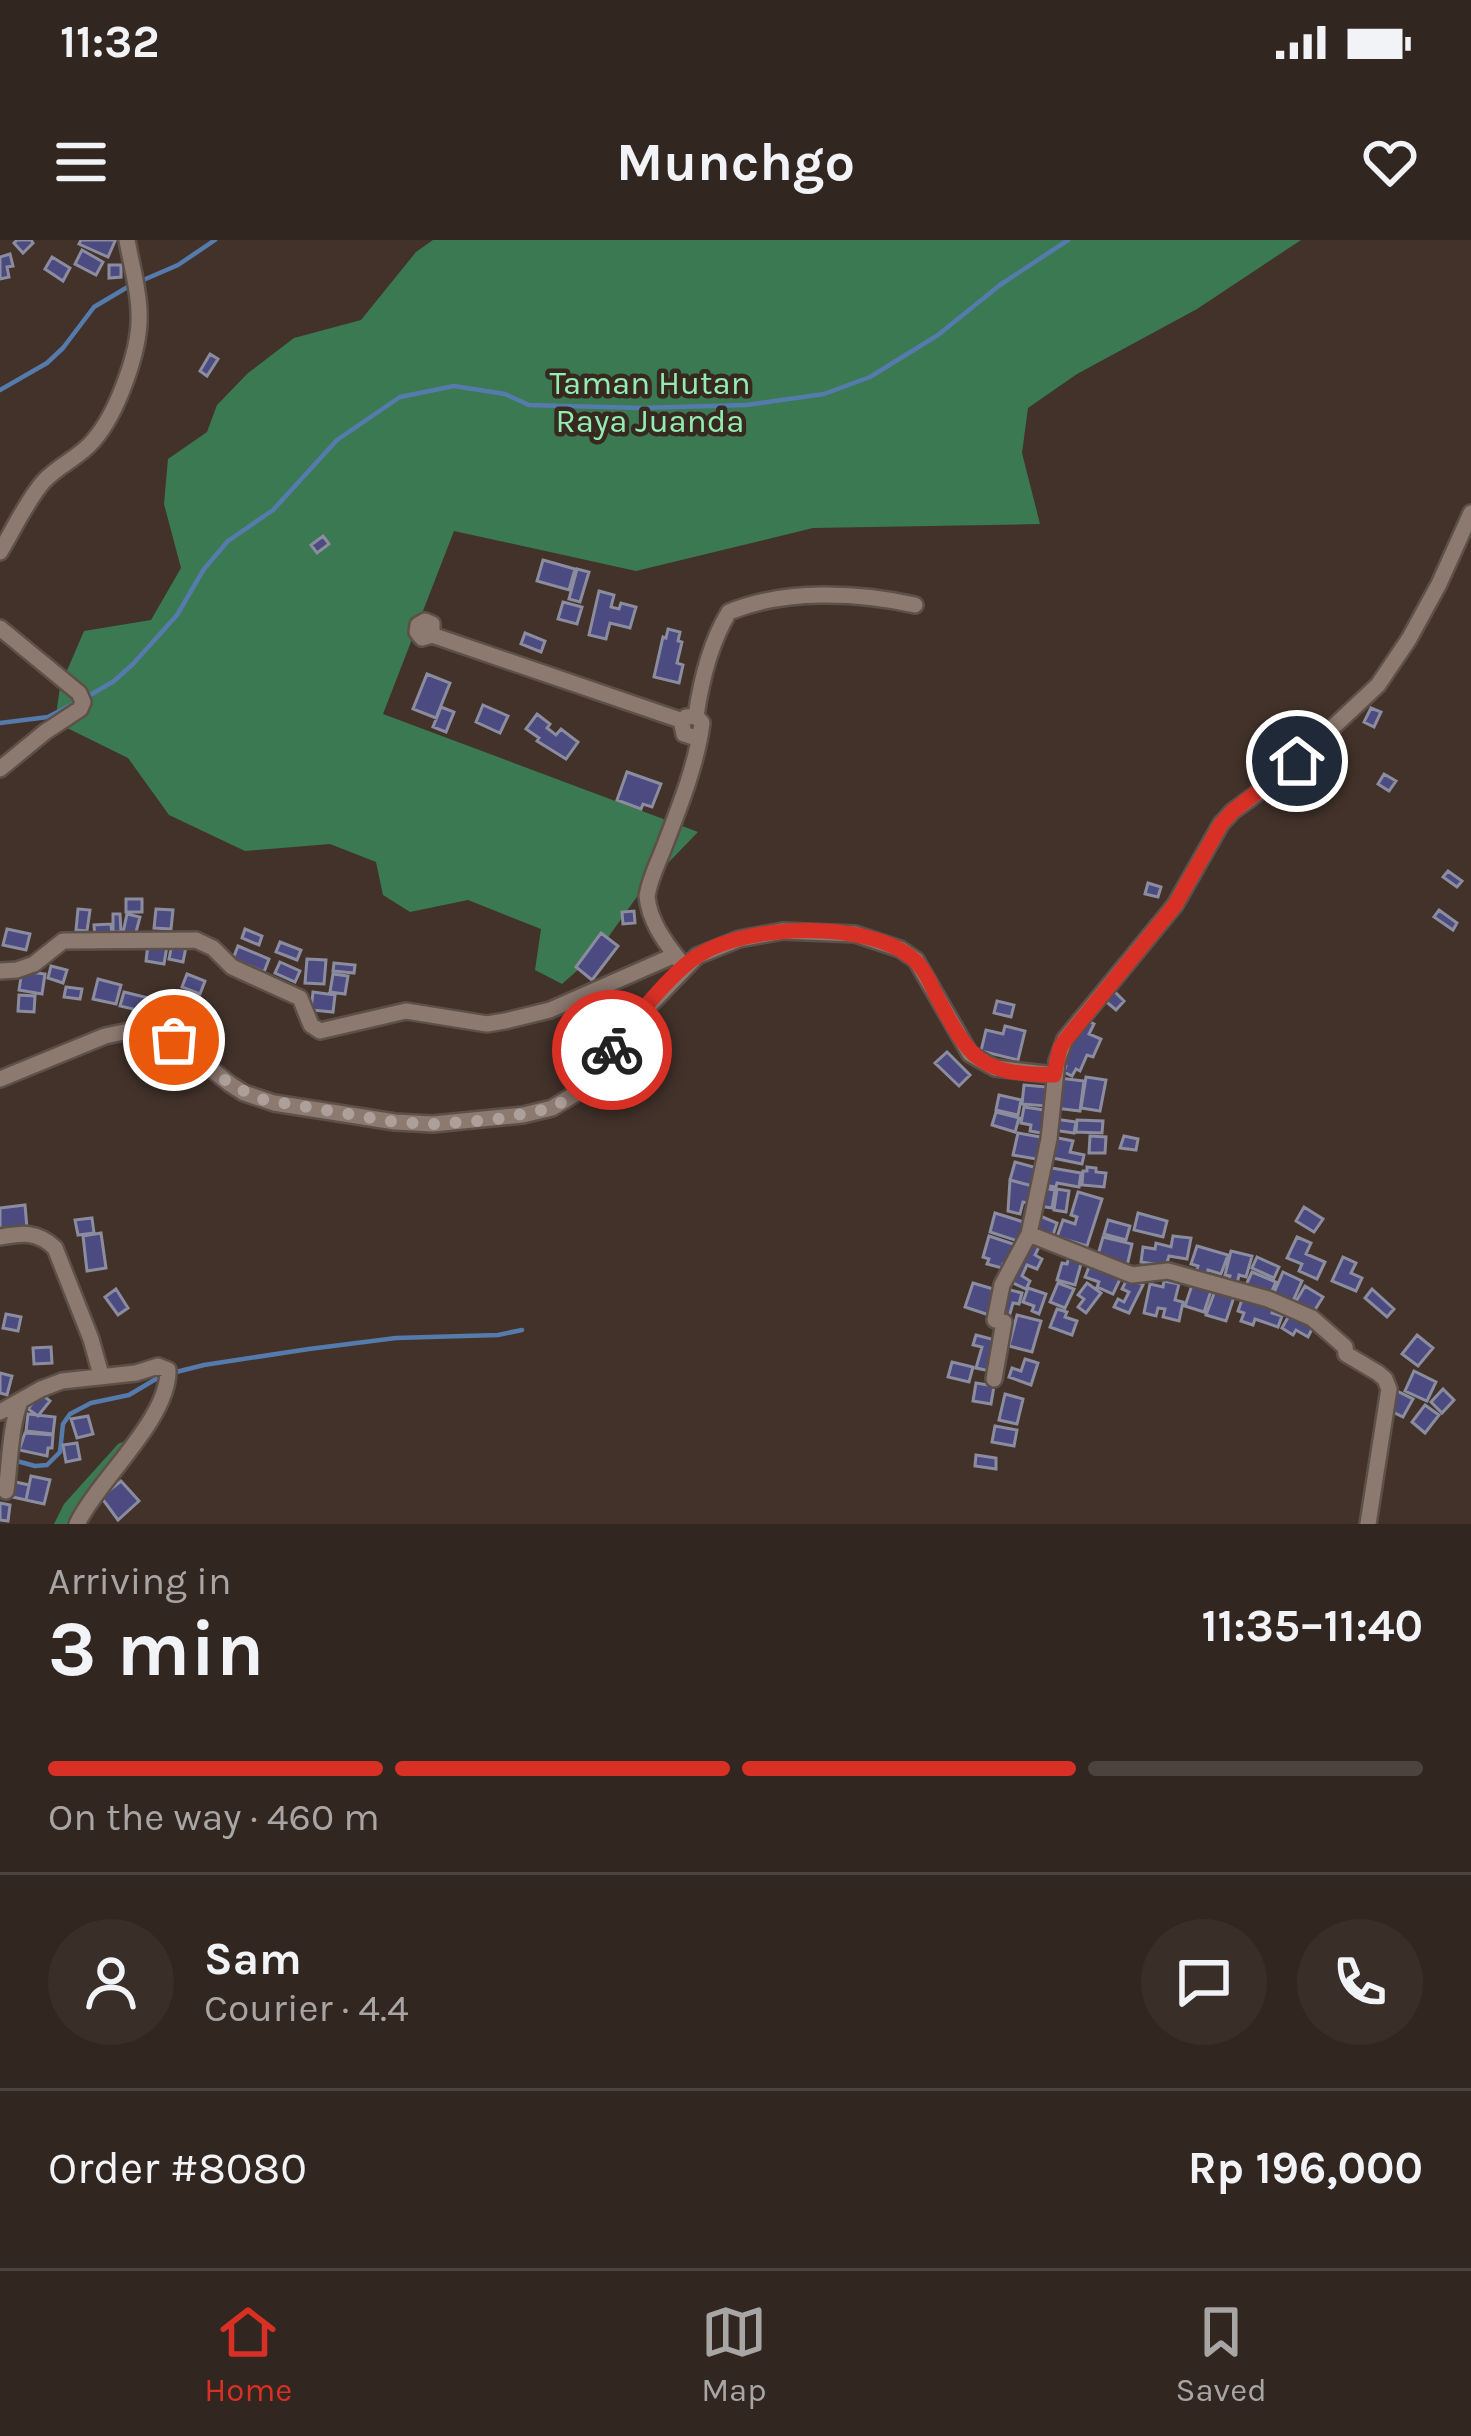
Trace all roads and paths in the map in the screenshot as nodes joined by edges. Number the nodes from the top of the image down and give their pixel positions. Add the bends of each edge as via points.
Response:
1 (127, 240) edge
2 (1471, 513) edge
3 (0, 553) edge
4 (915, 605) dead end
5 (0, 628) edge
6 (432, 635) dead end
7 (689, 718) junction
8 (0, 770) edge
9 (680, 960) junction
10 (0, 971) edge
11 (1054, 1075) junction
12 (0, 1079) edge
13 (1029, 1234) junction
14 (0, 1237) edge
15 (101, 1376) junction
16 (994, 1379) dead end
17 (20, 1402) junction
18 (0, 1412) edge
19 (6, 1491) dead end
20 (77, 1524) edge
21 (1368, 1524) edge

1 - 3 street via 139,330 119,392 97,437 41,484
2 - 11 street via 1378,685 1221,824 1175,905 1060,1048
4 - 7 street via 791,598 728,613
5 - 8 street via 83,702
6 - 7 street
7 - 9 street via 682,730 698,735 689,782 647,896 658,931
9 - 10 street via 506,1022 406,1011 320,1031 300,998 232,967 196,940 63,941 36,963
9 - 11 street via 783,931 855,934 916,960 970,1054 995,1068
9 - 12 street via 575,1094 523,1115 414,1124 274,1103 244,1093 174,1040 129,1031
11 - 13 street
13 - 16 street via 1002,1285
13 - 21 street via 1132,1275 1168,1271 1292,1309 1385,1379 1390,1393
14 - 15 street via 30,1232 55,1248
15 - 17 street via 62,1381
15 - 20 street via 160,1365 170,1376
17 - 18 street
17 - 19 street

